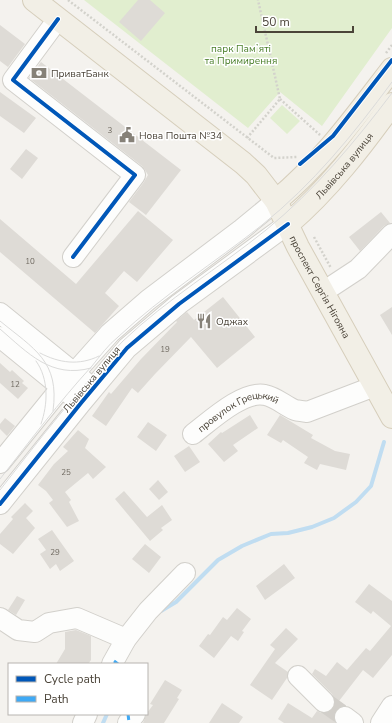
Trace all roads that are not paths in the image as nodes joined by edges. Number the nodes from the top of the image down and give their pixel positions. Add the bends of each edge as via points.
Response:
1 (34, 0) edge
2 (63, 9) edge
3 (387, 63) edge
4 (7, 75) edge
5 (392, 104) edge
6 (276, 201) junction
7 (288, 224) junction
8 (392, 234) edge
9 (73, 258) dead end
10 (323, 292) junction
11 (0, 313) edge
12 (0, 337) edge
13 (74, 373) junction
14 (375, 386) junction
15 (61, 388) junction
16 (93, 388) junction
17 (80, 403) junction
18 (392, 417) edge
19 (192, 434) dead end
20 (0, 463) edge
21 (0, 504) edge
22 (185, 573) dead end
23 (0, 618) edge
24 (126, 639) junction
25 (113, 663) edge
26 (298, 676) dead end
27 (324, 702) tunnel mouth
28 (392, 706) edge
29 (134, 715) edge
30 (128, 723) edge
31 (381, 723) edge

1 - 2 main road, проспект Сергія Нігояна
2 - 4 street
2 - 6 main road, проспект Сергія Нігояна via 243,163
3 - 6 main road, Львівська вулиця via 338,139 298,183
4 - 9 street via 135,174
5 - 7 main road, Львівська вулиця via 360,149 306,209
6 - 7 main road, проспект Сергія Нігояна
6 - 13 street, Львівська вулиця via 148,300 110,333
7 - 10 main road, проспект Сергія Нігояна
7 - 16 street, Львівська вулиця via 163,317 128,348
8 - 10 street via 358,269
10 - 14 main road, проспект Сергія Нігояна
11 - 13 street
12 - 15 street
13 - 15 street, Львівська вулиця
13 - 16 street
14 - 18 main road, проспект Сергія Нігояна
14 - 19 street, провулок Грецький via 307,412 264,395 252,395 240,399
15 - 17 street
15 - 20 street, Львівська вулиця
16 - 17 street, Львівська вулиця
17 - 21 street, Львівська вулиця
22 - 24 street via 148,611
23 - 24 street via 18,630 35,632 49,623 77,618
24 - 25 street
26 - 27 street
28 - 31 street
29 - 30 street

